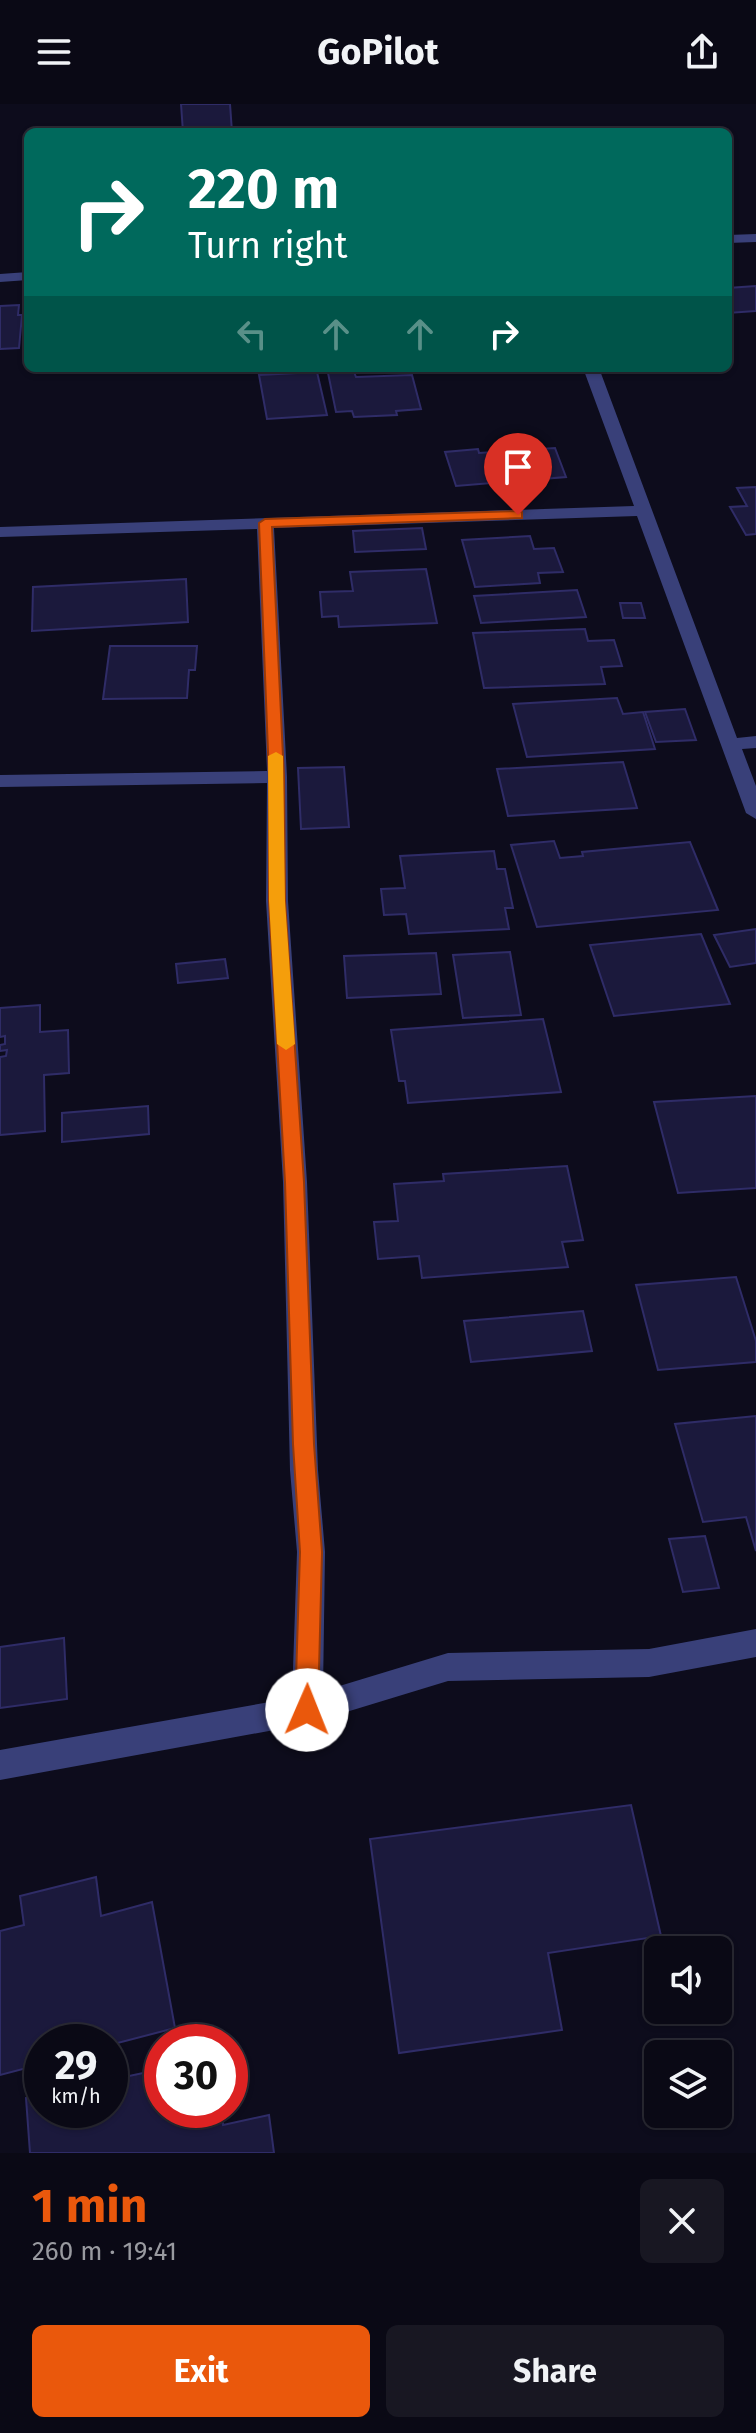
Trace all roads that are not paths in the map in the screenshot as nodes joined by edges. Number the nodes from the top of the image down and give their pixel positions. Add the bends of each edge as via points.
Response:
1 (756, 238) edge
2 (732, 239) edge
3 (24, 276) edge
4 (0, 278) edge
5 (592, 372) edge
6 (644, 511) junction
7 (265, 523) junction
8 (0, 532) edge
9 (756, 742) edge
10 (730, 744) junction
11 (277, 777) junction
12 (0, 781) edge
13 (756, 813) edge
14 (756, 1643) edge
15 (307, 1710) junction
16 (0, 1765) edge

1 - 2 street
3 - 4 street
5 - 6 street
6 - 7 street
6 - 10 street
7 - 8 street
7 - 11 street
9 - 10 street
10 - 13 street
11 - 12 street
11 - 15 street via 277,901 311,1552
14 - 15 street via 649,1663 448,1667
15 - 16 street

